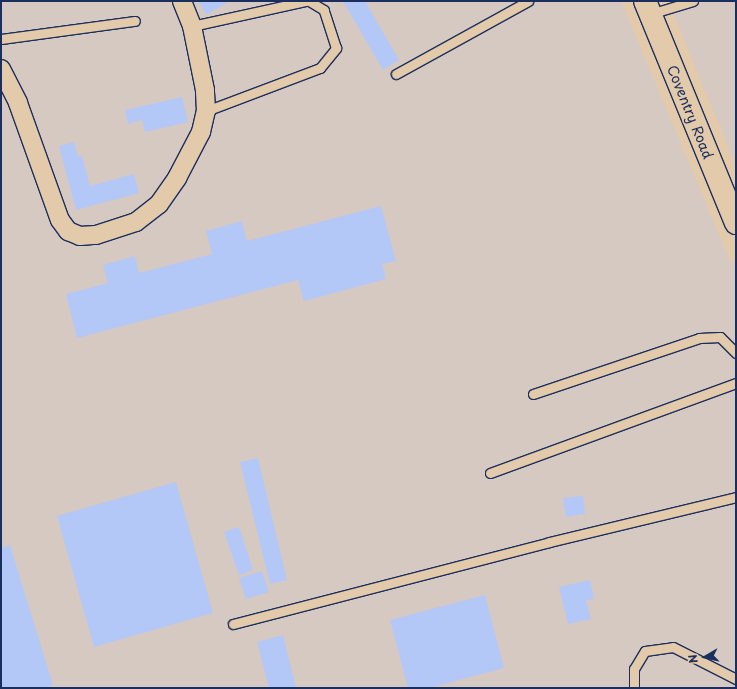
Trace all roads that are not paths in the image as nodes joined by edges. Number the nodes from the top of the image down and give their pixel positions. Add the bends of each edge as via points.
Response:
1 (182, 1) edge
2 (306, 1) edge
3 (309, 1) edge
4 (528, 1) edge
5 (693, 1) edge
6 (647, 8) edge
7 (135, 21) dead end
8 (192, 26) junction
9 (1, 39) edge
10 (1, 69) edge
11 (396, 74) dead end
12 (206, 111) junction
13 (736, 223) edge
14 (736, 353) edge
15 (736, 383) edge
16 (533, 394) dead end
17 (490, 473) dead end
18 (736, 497) edge
19 (233, 624) dead end
20 (736, 679) edge
21 (634, 688) edge

1 - 8 street
2 - 8 lane
3 - 12 lane via 324,10 336,48 320,68
4 - 11 lane
5 - 6 lane
6 - 13 street, Coventry Road
7 - 9 lane
8 - 12 street via 205,90
10 - 12 street via 18,102 60,220 68,231 80,236 96,236 136,222 159,204 177,178 201,132
14 - 16 lane via 720,337 699,338
15 - 17 lane
18 - 19 lane via 549,542
20 - 21 lane via 673,647 645,651 634,669

